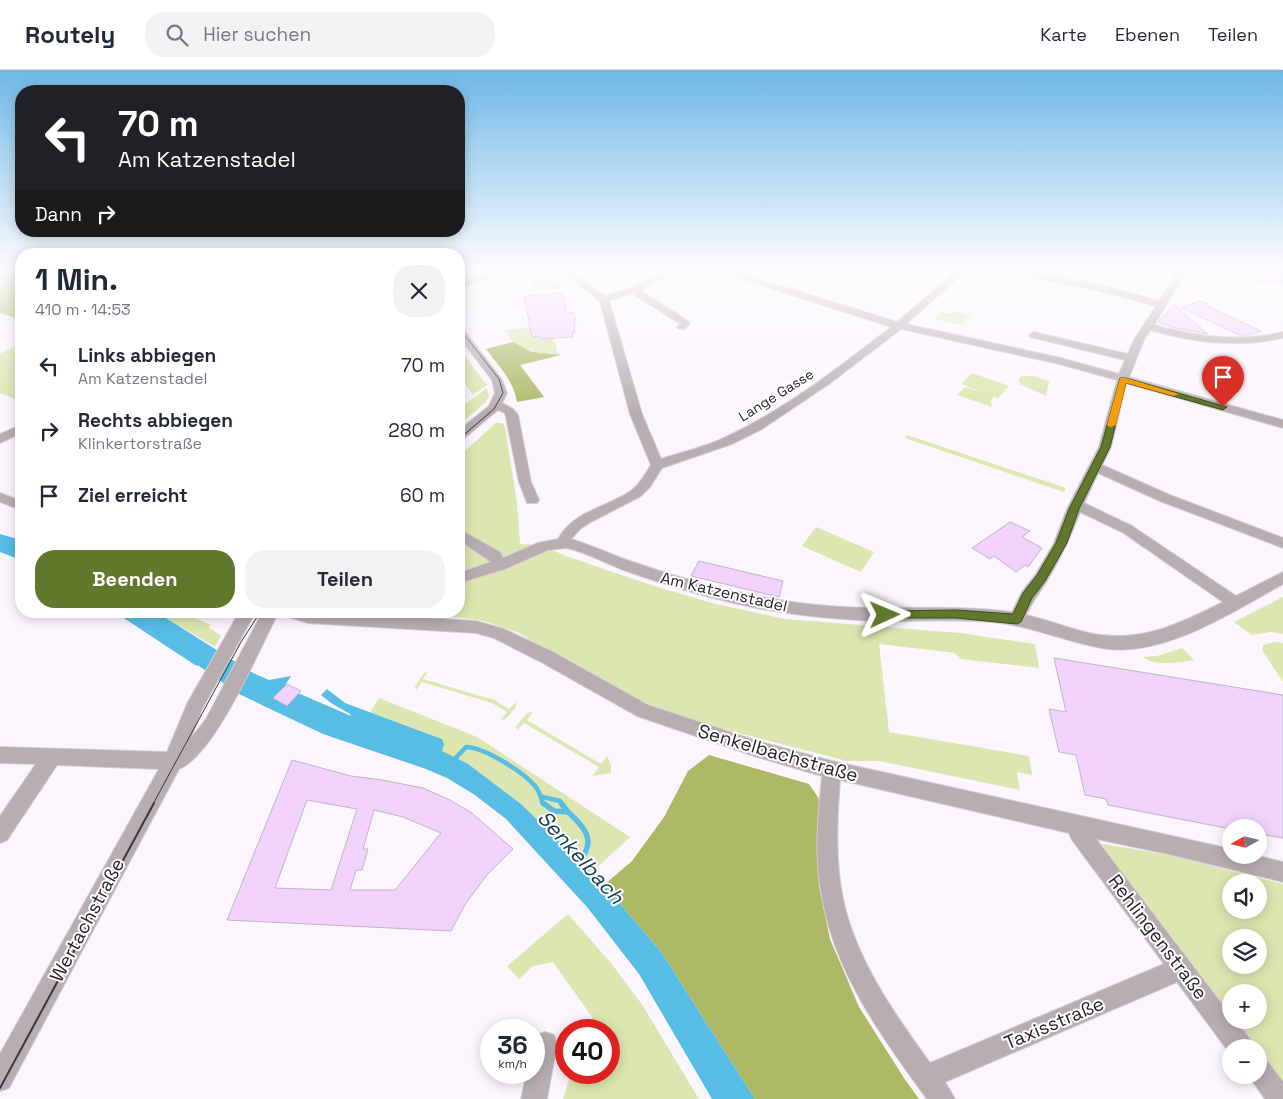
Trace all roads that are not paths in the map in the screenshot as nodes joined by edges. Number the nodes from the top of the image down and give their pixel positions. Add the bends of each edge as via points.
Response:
1 (609, 318) edge
2 (679, 318) edge
3 (871, 318) edge
4 (907, 318) edge
5 (1152, 318) edge
6 (898, 326) junction
7 (1147, 326) junction
8 (682, 328) dead end
9 (1283, 334) edge
10 (1034, 335) dead end
11 (465, 345) edge
12 (1130, 358) junction
13 (1123, 380) junction
14 (496, 404) junction
15 (1283, 424) edge
16 (465, 431) edge
17 (15, 432) edge
18 (0, 439) edge
19 (657, 465) junction
20 (1096, 467) junction
21 (0, 496) edge
22 (532, 500) dead end
23 (15, 503) edge
24 (1076, 505) junction
25 (465, 538) edge
26 (562, 543) junction
27 (1283, 543) edge
28 (500, 565) junction
29 (465, 576) edge
30 (1283, 577) edge
31 (1234, 602) junction
32 (244, 618) edge
33 (267, 618) edge
34 (322, 618) edge
35 (1017, 619) junction
36 (0, 755) edge
37 (52, 757) junction
38 (173, 761) junction
39 (832, 770) junction
40 (1076, 825) junction
41 (0, 833) edge
42 (1283, 872) edge
43 (1182, 968) junction
44 (1234, 1039) edge
45 (926, 1077) junction
46 (0, 1080) edge
47 (1267, 1081) edge
48 (537, 1084) edge
49 (534, 1099) edge
50 (942, 1099) edge
51 (1280, 1099) edge

1 - 19 street via 636,414
2 - 8 street via 685,323
3 - 6 street
4 - 6 street, Lange Gasse
5 - 7 street
6 - 13 street via 1061,361
6 - 19 street, Lange Gasse via 825,382 758,426 728,441
7 - 9 street via 1204,340 1272,338
7 - 12 street
10 - 12 street
11 - 14 street via 500,385
12 - 13 street
13 - 15 street
13 - 20 street via 1108,438
14 - 16 street
14 - 22 street via 512,415 525,482
17 - 18 street
19 - 26 street via 636,493 577,524 566,533
20 - 24 street
20 - 27 street via 1165,498
21 - 23 street
24 - 31 street via 1127,529
24 - 35 street via 1061,543 1027,596
25 - 28 street via 495,556
26 - 28 street
26 - 35 street, Am Katzenstadel via 660,577 774,606 885,615 956,614
28 - 29 street
30 - 31 street, Am Katzenstadel
31 - 35 street, Am Katzenstadel via 1177,630 1132,643 1092,639
32 - 38 street, Wertachstraße via 188,718
33 - 38 street, Wertachstraße via 212,724 198,742
34 - 39 street, Senkelbachstraße via 476,627 498,633 643,711 730,741
36 - 37 street
37 - 38 street
37 - 41 street
38 - 46 street, Wertachstraße
39 - 40 street, Senkelbachstraße
39 - 45 street via 828,867 836,912 851,955 879,1011
40 - 42 street, Senkelbachstraße
40 - 43 street, Rehlingenstraße
43 - 44 street, Rehlingenstraße
43 - 45 street, Taxisstraße
45 - 50 street
47 - 51 street
48 - 49 street

